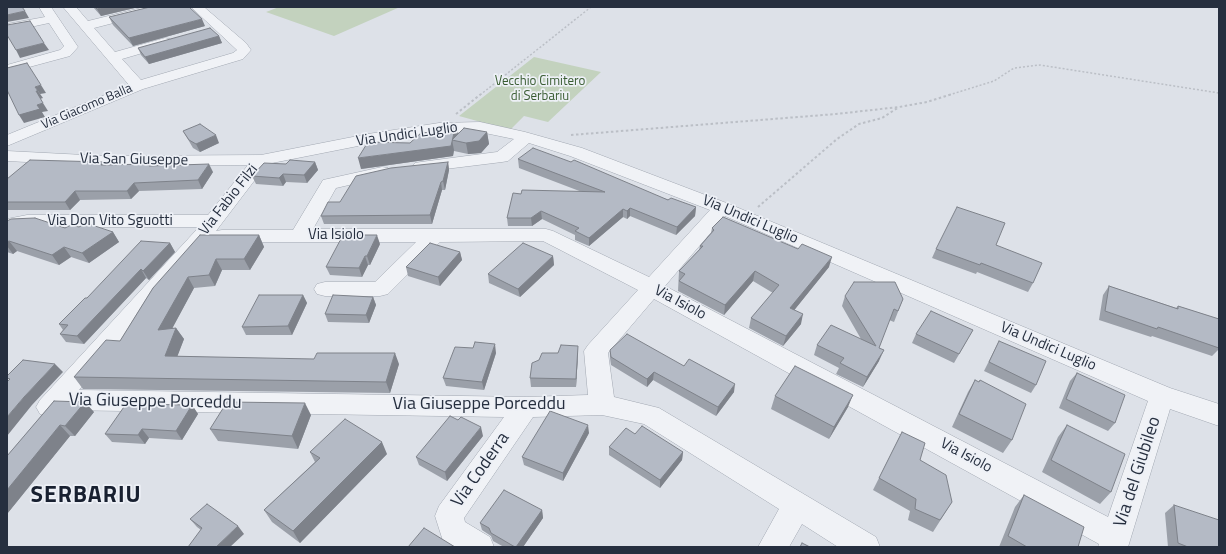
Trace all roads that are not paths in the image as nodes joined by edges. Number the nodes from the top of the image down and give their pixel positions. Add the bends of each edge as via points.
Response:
1 (69, 7) edge
2 (160, 7) edge
3 (197, 7) edge
4 (49, 13) edge
5 (85, 26) junction
6 (220, 27) junction
7 (7, 28) edge
8 (206, 31) edge
9 (177, 39) edge
10 (112, 56) junction
11 (7, 69) edge
12 (138, 86) junction
13 (526, 137) junction
14 (7, 141) edge
15 (7, 156) edge
16 (261, 160) junction
17 (722, 208) junction
18 (7, 227) edge
19 (207, 228) junction
20 (300, 235) junction
21 (434, 235) junction
22 (652, 288) junction
23 (325, 289) dead end
24 (1162, 396) junction
25 (55, 400) junction
26 (602, 405) junction
27 (526, 406) junction
28 (1219, 415) edge
29 (35, 424) edge
30 (797, 506) junction
31 (1115, 542) edge
32 (478, 547) edge
33 (773, 547) edge
34 (865, 547) edge

1 - 5 street, Via Giacomo Balla
2 - 5 street
3 - 6 street
4 - 7 street
4 - 11 street via 71,47 65,53
5 - 10 street, Via Giacomo Balla
6 - 8 street
6 - 12 street via 244,50 238,56
9 - 10 street
10 - 12 street, Via Giacomo Balla
12 - 14 street, Via Giacomo Balla
13 - 16 street, Via Undici Luglio via 480,128 438,128
13 - 17 street, Via Undici Luglio via 576,152
13 - 20 street via 502,158 404,169 329,184
15 - 16 street, Via San Giuseppe via 104,161
16 - 19 street, Via Fabio Filzi
17 - 22 street
17 - 24 street, Via Undici Luglio
18 - 19 street, Via Don Vito Sguotti via 13,223 27,221
19 - 20 street, Via Isiolo
19 - 25 street, Via Fabio Filzi
20 - 21 street, Via Isiolo
21 - 22 street, Via Isiolo via 546,235
21 - 23 street via 380,289
22 - 26 street via 596,351
22 - 31 street, Via Isiolo
24 - 28 street, Via Undici Luglio
24 - 31 street, Via del Giubileo
25 - 27 street, Via Giuseppe Porceddu
25 - 29 street, Via Fabio Filzi
26 - 27 street, Via Giuseppe Porceddu
26 - 30 street, Via Giuseppe Porceddu via 650,415
27 - 32 street, Via Coderra via 449,516 453,531
30 - 33 street
30 - 34 street, Via Giuseppe Porceddu

